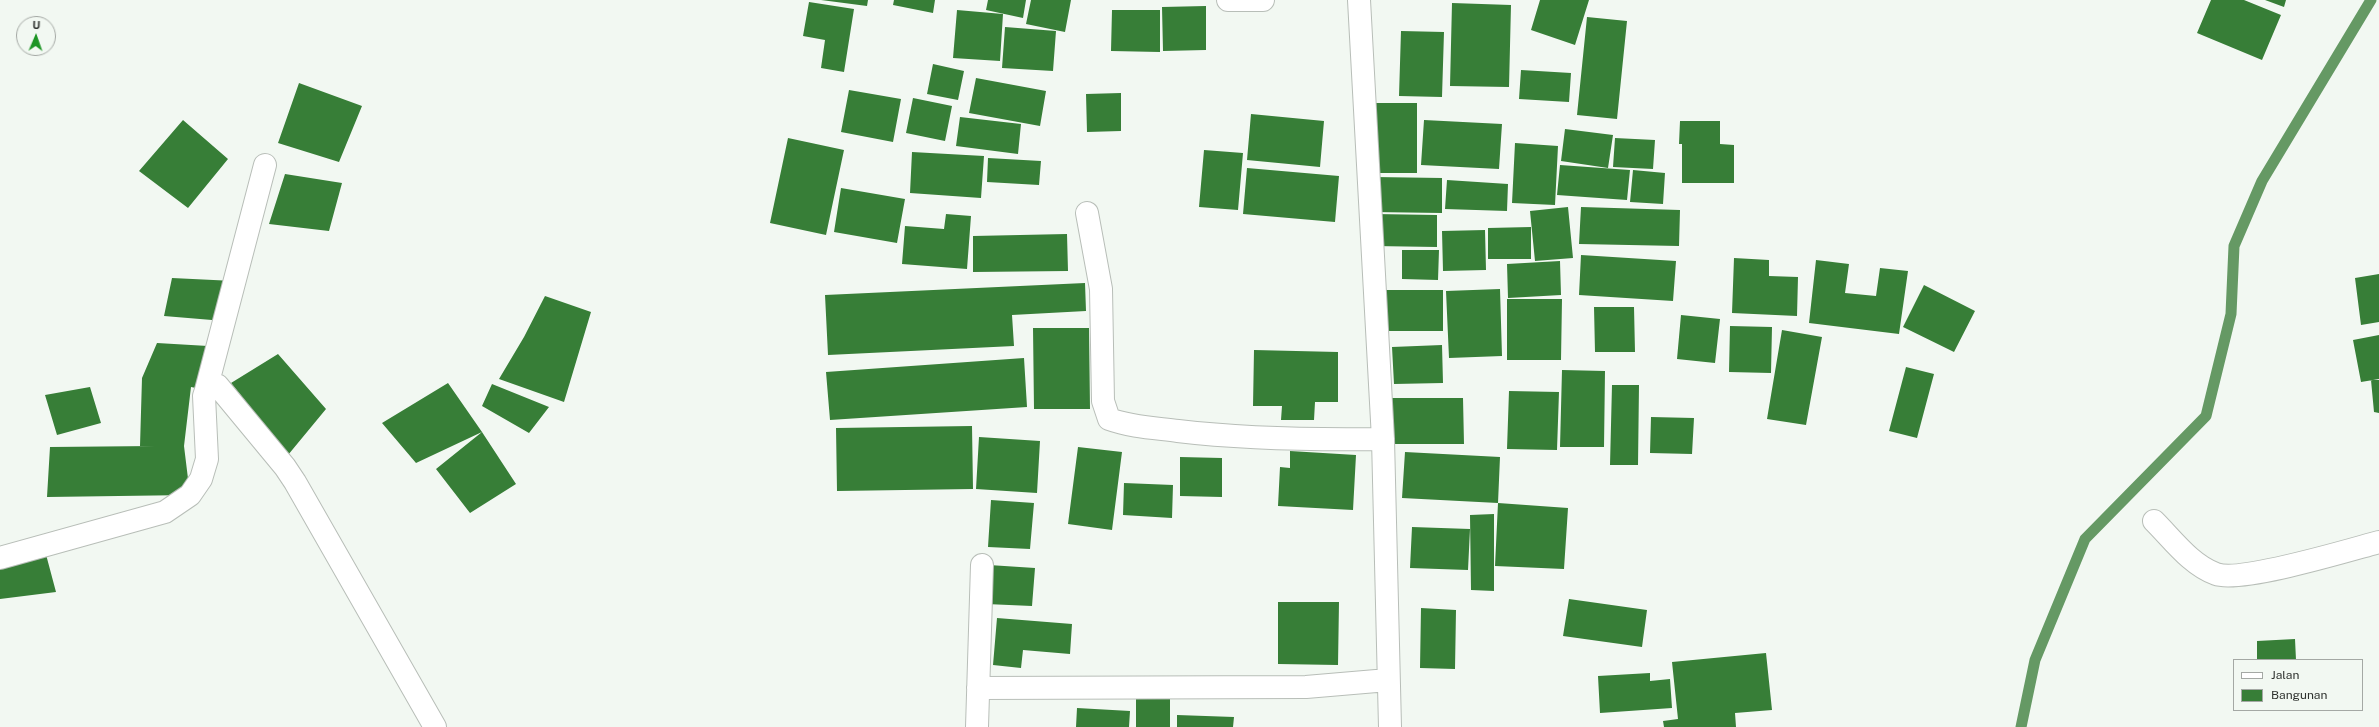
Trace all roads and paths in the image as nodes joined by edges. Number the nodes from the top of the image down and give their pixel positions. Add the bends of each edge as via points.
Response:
1 (1228, 0) edge
2 (1263, 0) edge
3 (1359, 0) edge
4 (265, 165) dead end
5 (1087, 212) dead end
6 (206, 390) junction
7 (1382, 439) junction
8 (2154, 521) dead end
9 (2379, 542) edge
10 (0, 558) edge
11 (982, 565) dead end
12 (1388, 680) junction
13 (978, 688) junction
14 (435, 727) edge
15 (977, 727) edge
16 (1390, 727) edge

1 - 2 street
3 - 7 street
4 - 6 street
5 - 7 street via 1101,289 1103,402 1109,419 1124,424 1209,434 1300,440
6 - 10 street via 204,396 207,459 201,480 190,495 158,515
6 - 14 street via 218,386 285,467
7 - 12 street
8 - 9 street via 2197,564 2217,575 2253,574
11 - 13 street
12 - 13 street via 1306,687
12 - 16 street
13 - 15 street

